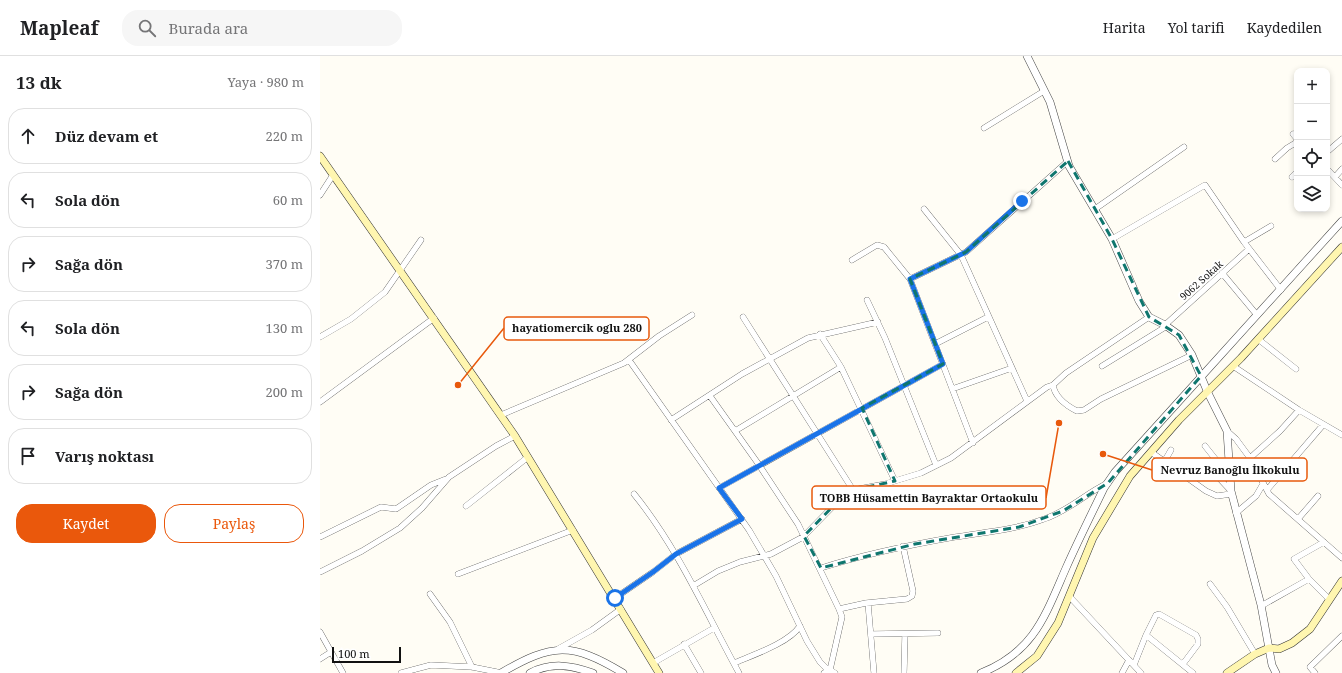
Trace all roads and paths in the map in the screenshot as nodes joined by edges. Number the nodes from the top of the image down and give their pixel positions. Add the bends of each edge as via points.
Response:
1 (1027, 56) edge
2 (1044, 91) junction
3 (984, 128) dead end
4 (1342, 138) edge
5 (1294, 144) edge
6 (1184, 147) dead end
7 (1330, 149) edge
8 (320, 156) edge
9 (1275, 159) dead end
10 (1068, 161) junction
11 (1342, 169) edge
12 (1330, 174) edge
13 (333, 175) junction
14 (1342, 185) edge
15 (320, 195) edge
16 (924, 209) dead end
17 (1095, 209) junction
18 (1342, 221) edge
19 (1271, 226) dead end
20 (1112, 239) junction
21 (421, 240) dead end
22 (1244, 242) junction
23 (1342, 247) edge
24 (1249, 249) junction
25 (961, 255) junction
26 (852, 260) dead end
27 (401, 271) junction
28 (1222, 273) junction
29 (910, 279) junction
30 (1281, 290) junction
31 (868, 300) dead end
32 (692, 315) dead end
33 (1257, 315) junction
34 (743, 317) dead end
35 (988, 317) junction
36 (1149, 317) junction
37 (434, 318) junction
38 (878, 322) junction
39 (1166, 325) junction
40 (820, 334) junction
41 (320, 337) edge
42 (1258, 339) junction
43 (935, 344) junction
44 (1192, 355) junction
45 (769, 359) junction
46 (629, 360) junction
47 (943, 364) junction
48 (1102, 366) dead end
49 (1233, 366) junction
50 (841, 367) junction
51 (1012, 368) junction
52 (1296, 368) dead end
53 (1201, 376) junction
54 (904, 385) junction
55 (1053, 385) junction
56 (952, 389) junction
57 (1208, 393) junction
58 (793, 395) junction
59 (710, 396) junction
60 (1027, 401) junction
61 (320, 402) edge
62 (862, 408) junction
63 (1299, 410) junction
64 (501, 415) junction
65 (671, 420) junction
66 (1323, 425) junction
67 (735, 431) junction
68 (1228, 431) junction
69 (818, 433) junction
70 (1342, 435) edge
71 (515, 436) junction
72 (973, 442) junction
73 (1205, 446) dead end
74 (1171, 450) dead end
75 (1151, 452) junction
76 (528, 457) junction
77 (1250, 458) junction
78 (1164, 462) junction
79 (1205, 463) dead end
80 (760, 465) junction
81 (936, 465) junction
82 (1229, 469) junction
83 (449, 477) junction
84 (895, 481) junction
85 (1108, 482) junction
86 (1264, 484) junction
87 (719, 488) junction
88 (853, 490) junction
89 (1267, 490) junction
90 (1231, 492) junction
91 (634, 494) dead end
92 (1318, 496) dead end
93 (466, 506) dead end
94 (1236, 513) junction
95 (742, 519) junction
96 (1298, 519) junction
97 (664, 522) dead end
98 (659, 526) junction
99 (573, 530) junction
100 (804, 536) junction
101 (320, 537) edge
102 (1324, 542) junction
103 (903, 546) junction
104 (676, 554) junction
105 (765, 555) junction
106 (1342, 558) edge
107 (821, 568) junction
108 (320, 572) edge
109 (458, 574) dead end
110 (1309, 579) junction
111 (1342, 581) edge
112 (1210, 584) dead end
113 (692, 586) junction
114 (430, 594) dead end
115 (1069, 596) junction
116 (615, 598) junction
117 (1329, 599) junction
118 (868, 603) junction
119 (1261, 606) junction
120 (621, 609) junction
121 (839, 609) junction
122 (800, 626) junction
123 (714, 628) junction
124 (320, 632) edge
125 (938, 633) dead end
126 (871, 634) junction
127 (905, 634) junction
128 (1146, 634) junction
129 (1342, 636) edge
130 (684, 644) junction
131 (1269, 648) junction
132 (558, 649) junction
133 (331, 652) junction
134 (1255, 654) junction
135 (320, 659) edge
136 (1129, 660) junction
137 (653, 663) junction
138 (734, 663) junction
139 (1182, 664) junction
140 (1134, 665) junction
141 (472, 667) junction
142 (833, 672) edge
143 (343, 673) edge
144 (401, 673) edge
145 (501, 673) edge
146 (530, 673) edge
147 (593, 673) edge
148 (623, 673) edge
149 (659, 673) edge
150 (701, 673) edge
151 (739, 673) edge
152 (824, 673) edge
153 (874, 673) edge
154 (904, 673) edge
155 (981, 673) edge
156 (1016, 673) edge
157 (1122, 673) edge
158 (1141, 673) edge
159 (1193, 673) edge
160 (1227, 673) edge
161 (1276, 673) edge
162 (1315, 673) edge

1 - 2 street
2 - 3 street
2 - 10 street via 1050,102
4 - 7 street
5 - 9 street
6 - 17 street
8 - 13 main road
10 - 17 street
10 - 25 street
11 - 12 street
12 - 14 street
13 - 15 street
13 - 27 main road
16 - 25 street
17 - 20 street
18 - 30 street
19 - 22 street
20 - 22 street via 1206,185
20 - 36 street via 1139,301
21 - 27 street
22 - 24 street
23 - 42 main road
24 - 28 street, 9062 Sokak
24 - 30 street
25 - 29 street
25 - 35 street
26 - 29 street via 878,245 884,247
27 - 37 main road
27 - 41 street via 385,292 351,319
28 - 33 street
28 - 39 street, 9062 Sokak
29 - 43 street
30 - 33 street
31 - 38 street
32 - 46 street via 659,336
33 - 53 street
34 - 45 street
35 - 43 street
35 - 51 street
36 - 39 street
36 - 55 street via 1066,373
37 - 61 street
37 - 64 main road
38 - 40 street
38 - 54 street
39 - 44 street via 1179,335
39 - 48 street, 9062 Sokak
40 - 45 street
40 - 50 street
42 - 49 main road
42 - 52 street
43 - 47 street
44 - 53 street
44 - 55 street via 1101,399 1084,410 1077,411 1068,406
45 - 58 street
45 - 59 street
46 - 64 street
46 - 65 street
47 - 54 street
47 - 56 street
49 - 57 main road
49 - 63 street
50 - 58 street
50 - 62 street
51 - 56 street
51 - 60 street
53 - 57 street
53 - 85 street via 1128,456
54 - 62 street
54 - 81 street
55 - 60 street
56 - 72 street
57 - 68 street
57 - 75 main road via 1179,420
58 - 67 street
58 - 69 street
59 - 65 street
59 - 67 street
60 - 72 street
62 - 69 street
62 - 84 street
63 - 66 street
63 - 77 street
64 - 71 main road
65 - 87 street
66 - 70 street
66 - 89 street
67 - 80 street
68 - 77 street
68 - 82 street
69 - 80 street
69 - 88 street
71 - 76 main road
71 - 83 street
72 - 81 street
73 - 82 street via 1217,461
74 - 78 street
75 - 78 street
75 - 115 main road via 1116,497 1094,538
76 - 93 street
76 - 99 main road
77 - 86 street
78 - 90 street via 1217,496
79 - 90 street
80 - 87 street
80 - 100 street
81 - 84 street
82 - 90 street
83 - 101 street via 431,485 396,509 381,507
83 - 108 street via 422,508 400,528
84 - 88 street
85 - 103 street via 1046,519 1019,527
85 - 155 street via 1037,631 1014,656
86 - 89 street
86 - 94 street via 1256,496
87 - 95 street
88 - 100 street via 842,496
89 - 96 street
90 - 94 street
91 - 98 street
92 - 96 street
94 - 119 street
95 - 104 street
95 - 105 street
96 - 102 street
97 - 98 street
98 - 104 street
99 - 109 street
99 - 116 main road
100 - 105 street
100 - 107 street
102 - 106 street
102 - 110 street via 1294,559
103 - 107 street
103 - 118 street via 912,596 907,599
104 - 113 street
104 - 116 street
105 - 113 street via 718,571
105 - 122 street
107 - 121 street
110 - 117 street
110 - 119 street
111 - 117 main road
112 - 134 street
113 - 123 street
114 - 141 street via 450,622
115 - 136 street
115 - 156 main road via 1046,643 1037,656
116 - 120 main road
117 - 131 main road via 1310,629 1292,643 1279,649
118 - 121 street
118 - 126 street
119 - 131 street
120 - 132 street via 592,630
120 - 137 main road
121 - 142 street via 842,617
122 - 138 street via 772,646
122 - 142 street via 820,662
123 - 130 street
123 - 138 street
124 - 133 street
125 - 127 street
126 - 127 street
126 - 153 street
127 - 154 street
128 - 139 street
128 - 139 street via 1149,625 1159,614 1196,635 1198,644
128 - 140 street
129 - 162 street via 1310,667
130 - 137 street
130 - 150 street
131 - 134 main road
131 - 161 street
132 - 145 street via 530,657
132 - 148 street via 577,652 599,660
133 - 135 street
133 - 143 street
134 - 160 main road
136 - 140 street
136 - 157 street
137 - 149 main road
138 - 151 street
139 - 159 street
140 - 158 street
141 - 144 street via 431,666
141 - 145 street
142 - 152 street
146 - 147 street via 555,665

